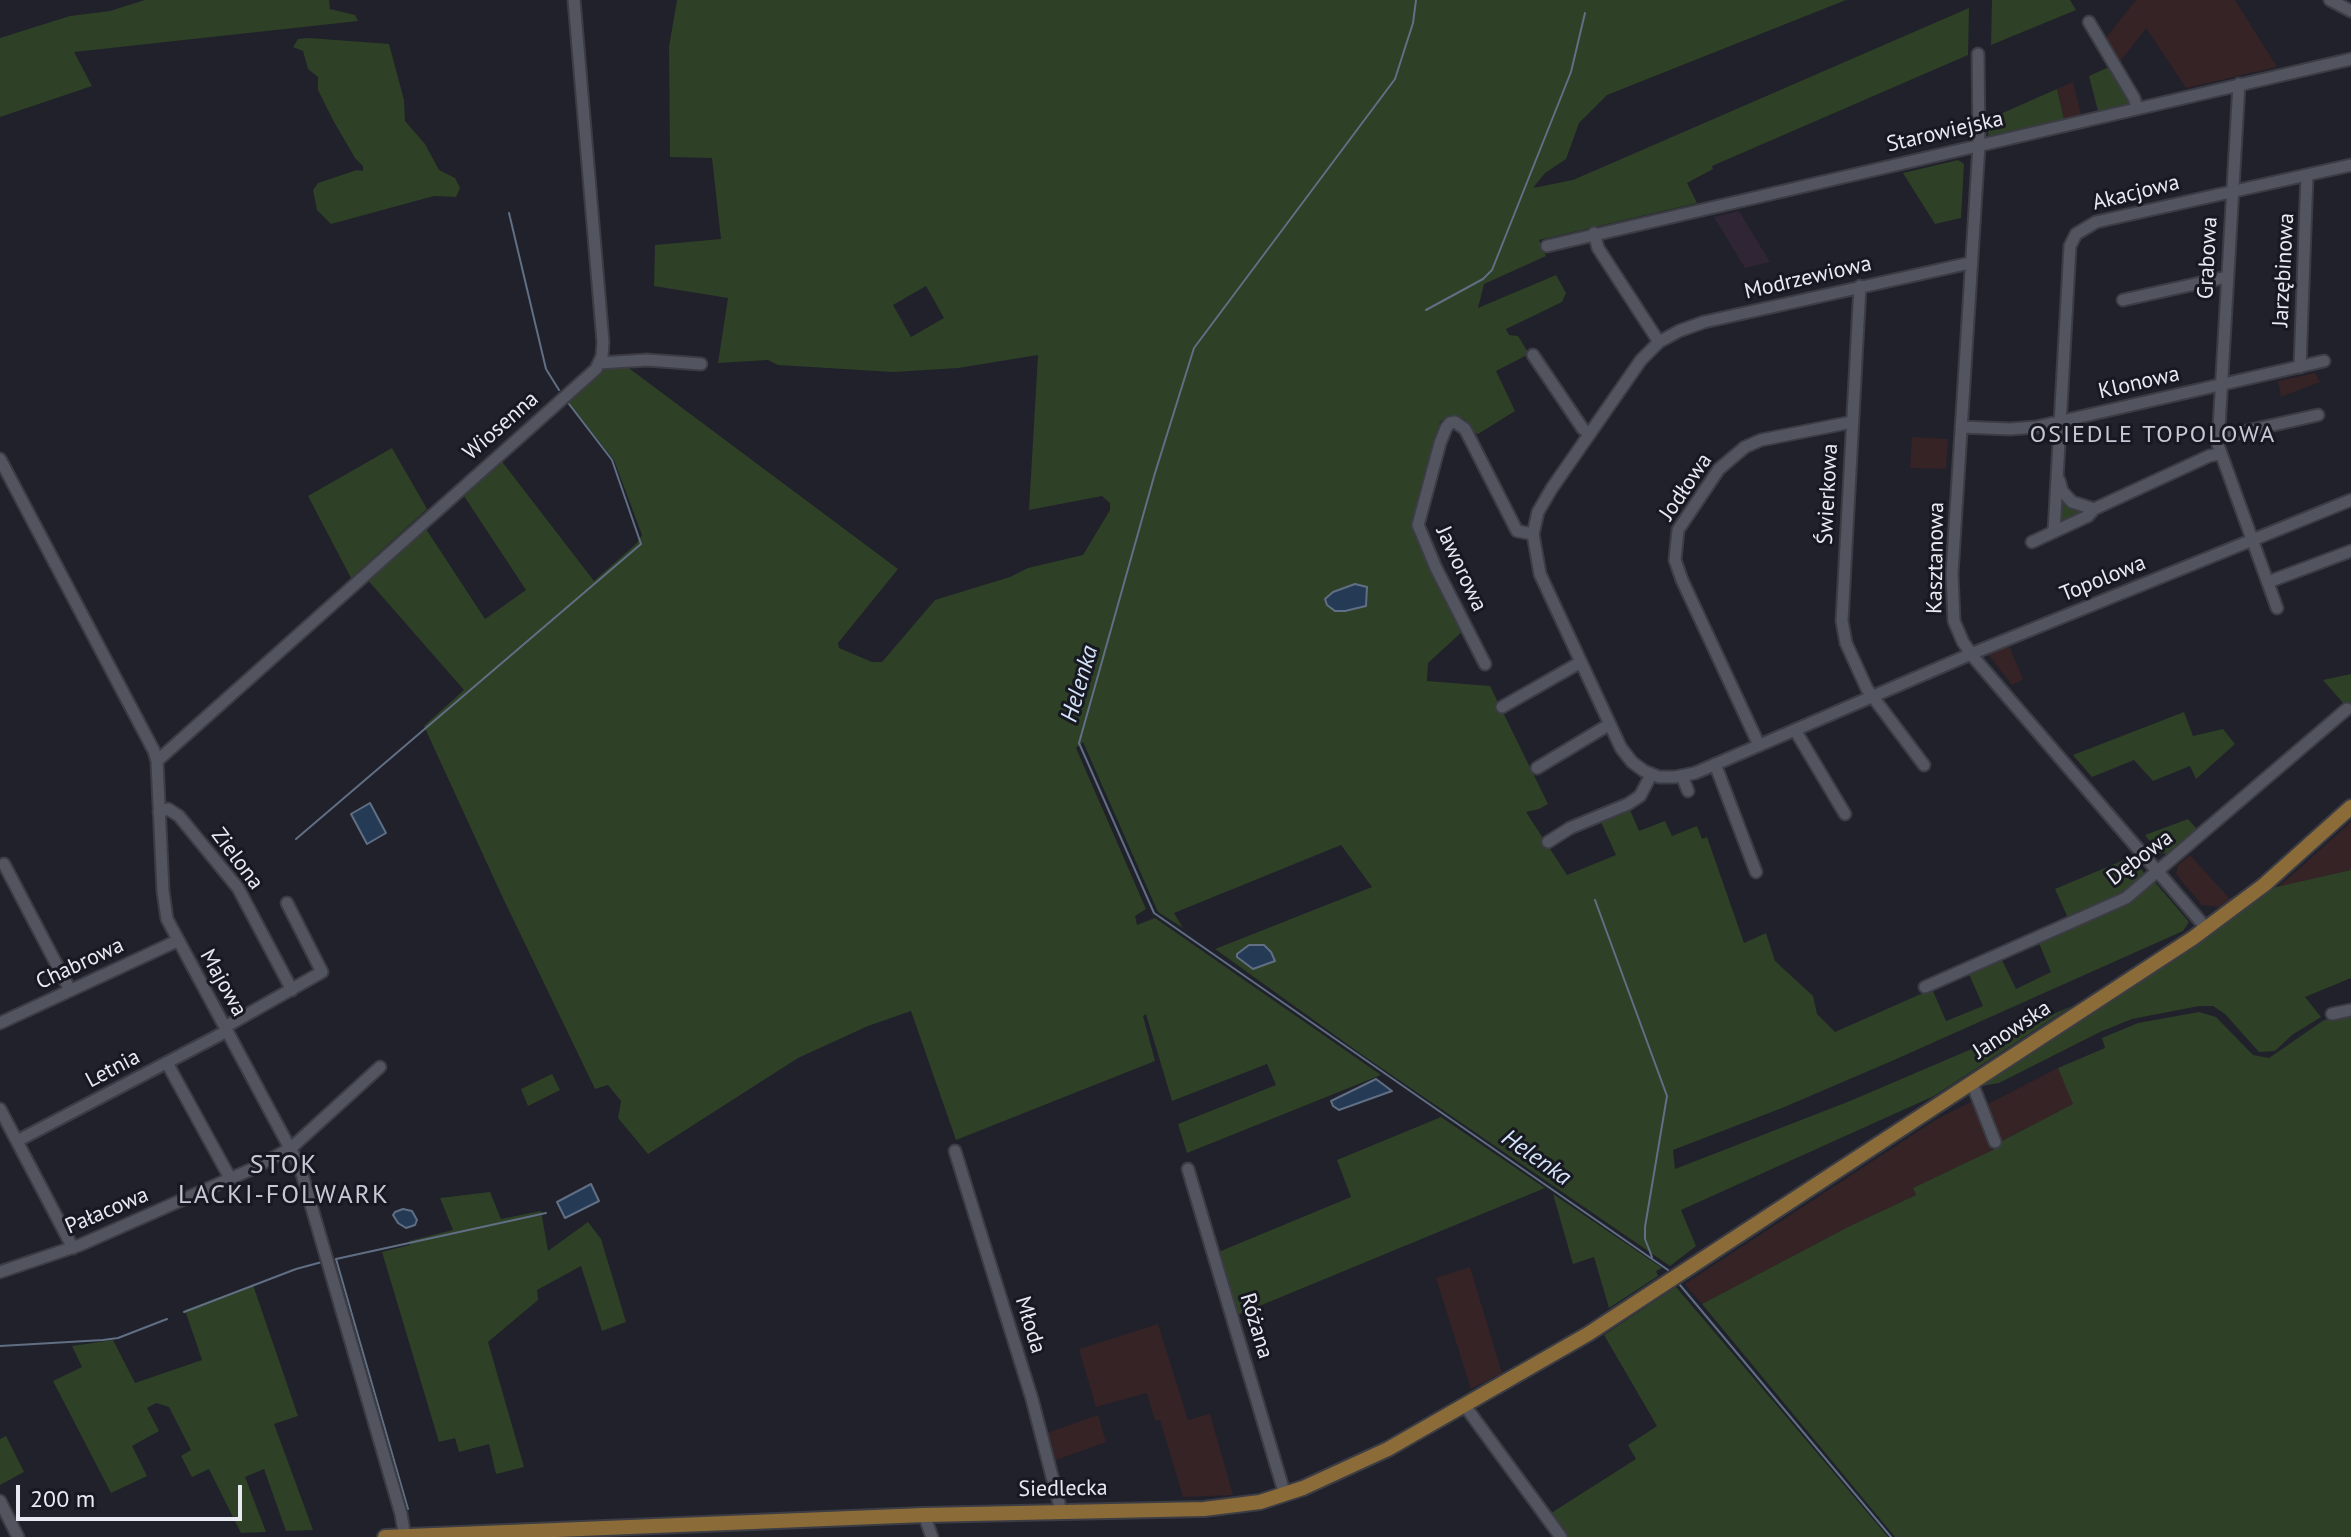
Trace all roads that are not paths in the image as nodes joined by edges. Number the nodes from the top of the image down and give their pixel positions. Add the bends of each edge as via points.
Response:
1 (574, 0) edge
2 (2330, 0) edge
3 (2350, 10) edge
4 (2089, 22) dead end
5 (1978, 54) dead end
6 (2351, 59) edge
7 (2239, 84) junction
8 (2137, 108) junction
9 (1979, 145) junction
10 (2351, 165) edge
11 (2307, 175) junction
12 (2231, 191) junction
13 (1594, 233) junction
14 (1547, 246) dead end
15 (1970, 263) junction
16 (2227, 277) junction
17 (1860, 286) junction
18 (2123, 300) dead end
19 (1659, 342) junction
20 (1533, 355) dead end
21 (2324, 361) dead end
22 (599, 363) junction
23 (701, 364) dead end
24 (2300, 367) junction
25 (2221, 385) junction
26 (2318, 415) dead end
27 (2060, 421) junction
28 (1852, 422) junction
29 (1961, 427) junction
30 (1589, 433) junction
31 (2218, 435) junction
32 (2219, 454) junction
33 (0, 459) edge
34 (2057, 476) junction
35 (2351, 500) edge
36 (2094, 509) junction
37 (2054, 532) junction
38 (1533, 534) junction
39 (2252, 540) junction
40 (2032, 542) dead end
41 (2351, 551) edge
42 (2268, 582) junction
43 (2277, 608) dead end
44 (1971, 654) junction
45 (1581, 662) junction
46 (1485, 664) dead end
47 (1872, 697) junction
48 (1502, 707) dead end
49 (2347, 709) dead end
50 (1610, 724) junction
51 (1795, 730) junction
52 (1759, 745) junction
53 (157, 761) junction
54 (1715, 764) junction
55 (1924, 765) dead end
56 (1537, 768) dead end
57 (1651, 775) junction
58 (1682, 776) junction
59 (1688, 791) dead end
60 (2351, 807) edge
61 (159, 812) junction
62 (1845, 814) dead end
63 (1548, 842) dead end
64 (4, 864) dead end
65 (2158, 871) junction
66 (1756, 872) dead end
67 (287, 903) dead end
68 (2207, 929) junction
69 (177, 941) junction
70 (1925, 987) dead end
71 (70, 990) junction
72 (292, 990) junction
73 (2351, 1010) edge
74 (2332, 1014) dead end
75 (0, 1023) edge
76 (226, 1029) junction
77 (167, 1063) junction
78 (380, 1067) dead end
79 (1972, 1083) junction
80 (0, 1109) edge
81 (17, 1141) junction
82 (1995, 1142) dead end
83 (291, 1148) junction
84 (955, 1151) dead end
85 (1188, 1169) dead end
86 (230, 1178) junction
87 (73, 1248) junction
88 (0, 1272) edge
89 (1683, 1273) joint
90 (1465, 1406) junction
91 (1285, 1495) junction
92 (0, 1501) edge
93 (1061, 1511) junction
94 (924, 1515) junction
95 (405, 1536) edge
96 (18, 1537) edge
97 (385, 1537) edge
98 (932, 1537) edge
99 (1561, 1537) edge

1 - 22 street via 603,342
2 - 3 street
4 - 8 street
5 - 9 street, Kasztanowa
6 - 7 street, Starowiejska
7 - 8 street, Starowiejska
7 - 12 street, Grabowa
8 - 9 street, Starowiejska
9 - 13 street, Starowiejska
9 - 15 street, Kasztanowa
10 - 11 street, Akacjowa
11 - 12 street, Akacjowa
11 - 24 street, Jarzębinowa
12 - 16 street, Grabowa
12 - 27 street, Akacjowa via 2096,222 2076,234 2070,246
13 - 14 street, Starowiejska
13 - 19 street via 1598,248
15 - 17 street, Modrzewiowa
15 - 29 street, Kasztanowa
16 - 18 street
16 - 25 street, Grabowa
17 - 19 street, Modrzewiowa via 1704,322
17 - 28 street, Świerkowa
19 - 30 street, Modrzewiowa
20 - 30 street
21 - 24 street, Klonowa
22 - 23 street
22 - 53 street, Wiosenna
24 - 25 street, Klonowa
25 - 27 street, Klonowa
25 - 31 street, Grabowa
26 - 31 street
27 - 29 street, Klonowa via 2010,429
27 - 34 street, Akacjowa
28 - 47 street, Świerkowa via 1842,621 1855,667
28 - 52 street, Jodłowa via 1745,447 1719,469 1678,530 1675,560 1682,580
29 - 44 street, Kasztanowa via 1951,599 1957,630
30 - 38 street, Modrzewiowa via 1538,512
31 - 32 street, Grabowa
32 - 36 street
32 - 39 street, Grabowa
33 - 53 street, Majowa
34 - 36 street via 2072,502
34 - 37 street, Akacjowa
35 - 39 street, Topolowa
36 - 37 street
37 - 40 street
38 - 45 street via 1540,574
38 - 46 street, Jaworowa via 1517,531 1465,429 1450,423 1418,525
39 - 42 street, Grabowa
39 - 44 street, Topolowa
41 - 42 street
42 - 43 street, Grabowa
44 - 47 street, Topolowa
44 - 65 street, Kasztanowa
45 - 48 street
45 - 50 street
47 - 51 street, Topolowa
47 - 55 street
49 - 65 street, Dębowa
50 - 56 street
50 - 57 street via 1629,758
51 - 52 street, Topolowa
51 - 62 street
52 - 54 street, Topolowa
53 - 61 street, Majowa
54 - 58 street, Topolowa
54 - 66 street
57 - 58 street, Topolowa
57 - 63 street via 1640,796 1628,804
58 - 59 street
60 - 68 main road, Janowska
61 - 69 street, Majowa via 164,899
61 - 72 street, Zielona via 168,809 179,816 238,888
64 - 71 street
65 - 68 street, Kasztanowa
65 - 70 street, Dębowa via 2126,898
67 - 72 street, Letnia via 322,972
68 - 79 main road, Janowska
69 - 71 street, Chabrowa
69 - 76 street, Majowa
71 - 75 street, Chabrowa
72 - 76 street, Letnia
73 - 74 street
76 - 77 street, Letnia
76 - 83 street, Majowa
77 - 81 street, Letnia
77 - 86 street
78 - 83 street, Pałacowa
79 - 82 street
79 - 89 main road, Janowska
80 - 81 street
81 - 87 street
83 - 86 street, Pałacowa
83 - 95 street, Majowa
84 - 93 street, Młoda
85 - 91 street, Różana
86 - 87 street, Pałacowa
87 - 88 street, Pałacowa
89 - 90 main road, Siedlecka
90 - 91 main road, Siedlecka via 1341,1472
90 - 99 street
91 - 93 main road, Siedlecka via 1217,1508
92 - 96 street
93 - 94 main road, Siedlecka
94 - 95 main road, Siedlecka
94 - 98 street
95 - 97 main road, Siedlecka

